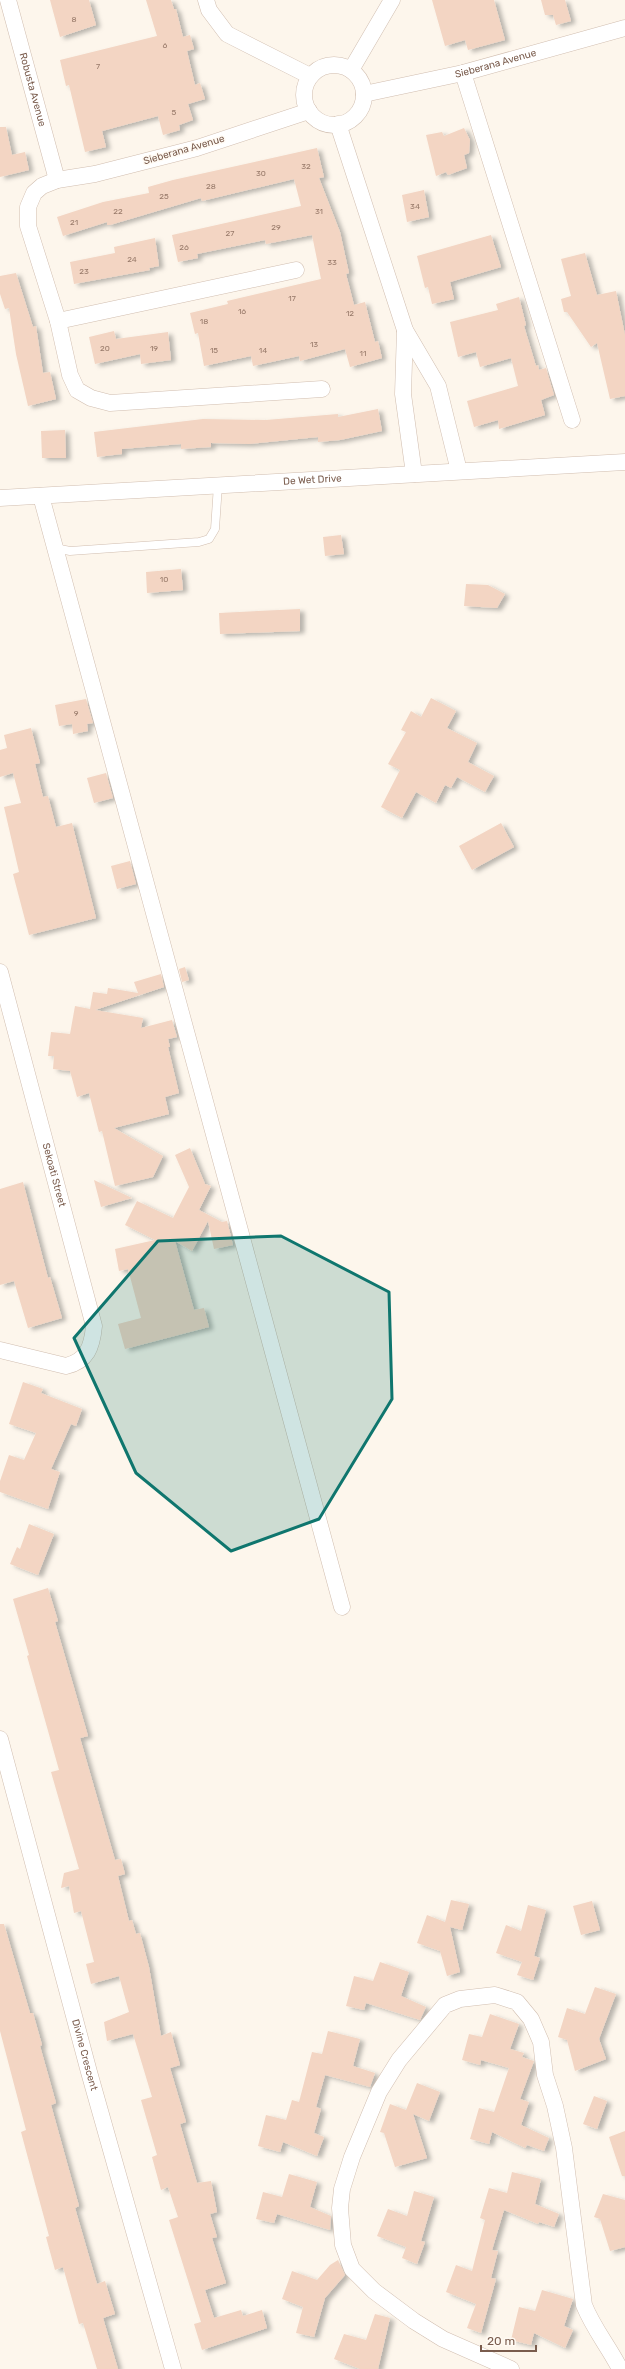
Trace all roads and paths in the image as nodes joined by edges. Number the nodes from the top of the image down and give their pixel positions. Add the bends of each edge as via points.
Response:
1 (8, 0) edge
2 (206, 0) edge
3 (392, 0) edge
4 (625, 28) edge
5 (350, 70) junction
6 (463, 73) junction
7 (310, 76) junction
8 (364, 94) junction
9 (309, 111) junction
10 (338, 124) junction
11 (57, 180) junction
12 (296, 270) dead end
13 (58, 321) junction
14 (405, 330) junction
15 (322, 389) dead end
16 (572, 420) dead end
17 (625, 462) edge
18 (459, 471) junction
19 (414, 474) junction
20 (218, 485) junction
21 (40, 496) junction
22 (0, 498) edge
23 (53, 542) junction
24 (0, 972) edge
25 (0, 1350) edge
26 (342, 1607) dead end
27 (0, 1739) edge
28 (479, 2363) edge
29 (172, 2369) edge
30 (511, 2369) edge
31 (620, 2369) edge

1 - 11 street, Robusta Avenue
2 - 7 street via 209,10 227,34
3 - 5 street
4 - 6 street, Sieberana Avenue
5 - 7 street via 336,65 322,67
5 - 8 street via 360,80
6 - 8 street, Sieberana Avenue
6 - 16 street
7 - 9 street via 304,94
8 - 10 street via 355,116
9 - 10 street via 322,122
9 - 11 street, Sieberana Avenue via 182,152 95,174
10 - 14 street
11 - 13 street, Sieberana Avenue via 42,186 34,193 26,214
12 - 13 street
13 - 15 street, Sieberana Avenue via 70,375 77,390 91,398 110,403
14 - 18 street via 438,386
14 - 19 street via 403,394
17 - 18 street, De Wet Drive
18 - 19 street, De Wet Drive
19 - 20 street, De Wet Drive
20 - 21 street, De Wet Drive
20 - 23 lane via 215,529 209,539 199,542 70,551 60,549
21 - 22 street, De Wet Drive
21 - 23 street
23 - 26 street
24 - 25 street, Sekoati Street via 94,1326 92,1342 86,1356 75,1364 66,1366
27 - 29 street, Divine Crescent
28 - 30 street
28 - 31 street via 414,2321 374,2291 352,2269 344,2245 340,2208 342,2188 352,2157 379,2092 399,2060 445,2005 460,1999 495,1995 517,2002 526,2010 541,2042 545,2075 564,2148 584,2305

